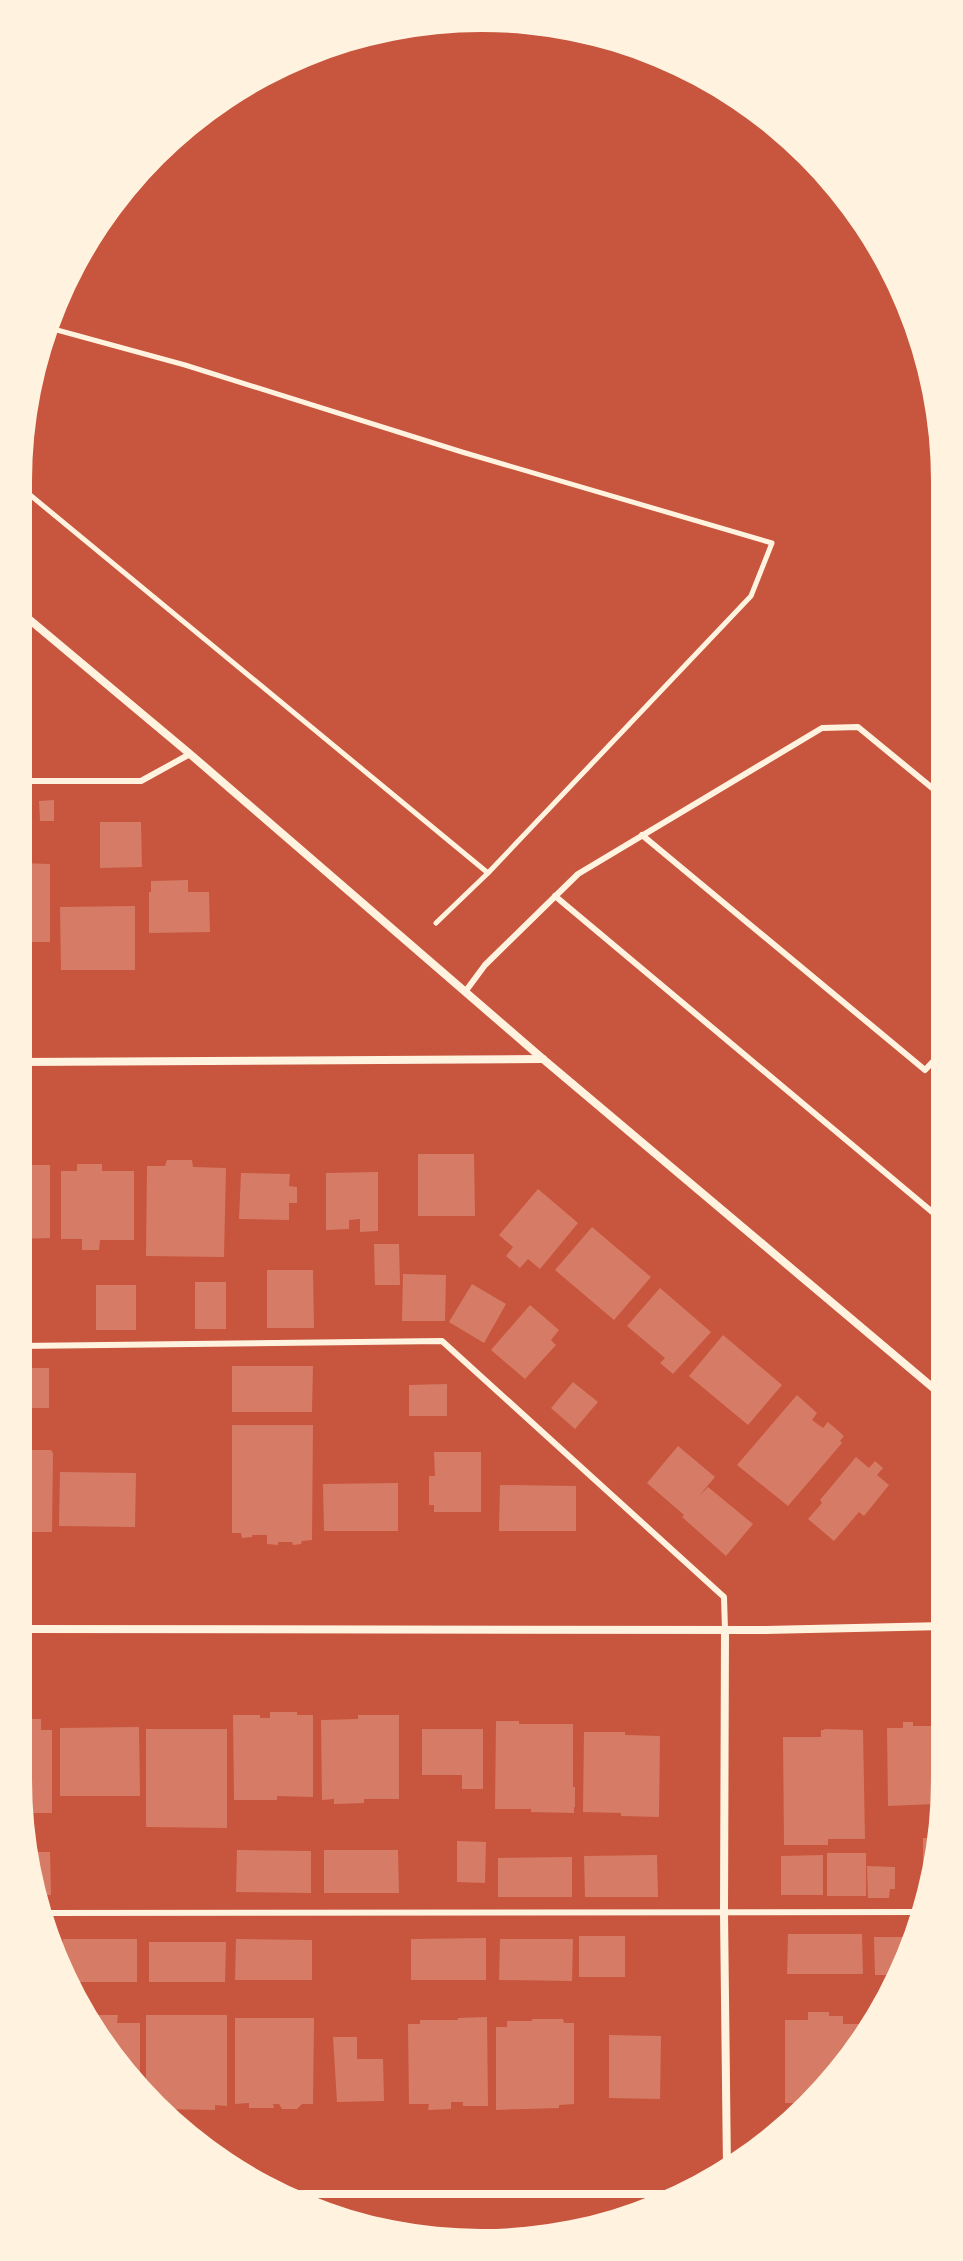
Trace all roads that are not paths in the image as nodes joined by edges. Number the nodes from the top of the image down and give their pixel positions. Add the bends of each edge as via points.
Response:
1 (32, 622) edge
2 (190, 754) junction
3 (32, 781) edge
4 (931, 787) edge
5 (642, 835) junction
6 (555, 896) junction
7 (465, 992) junction
8 (543, 1059) junction
9 (32, 1062) edge
10 (931, 1064) edge
11 (931, 1211) edge
12 (32, 1346) edge
13 (931, 1386) edge
14 (931, 1626) edge
15 (32, 1629) edge
16 (725, 1630) junction
17 (911, 1912) edge
18 (52, 1913) edge
19 (724, 1913) junction
20 (727, 2156) edge
21 (307, 2194) edge
22 (656, 2194) edge

1 - 2 street
2 - 3 lane via 141,781
2 - 7 street
4 - 5 lane via 858,727 822,728
5 - 6 lane via 578,874
5 - 10 lane via 925,1070
6 - 7 lane
6 - 11 lane
7 - 8 street
8 - 9 street
8 - 13 street
12 - 16 lane via 442,1341 724,1597
14 - 16 street
15 - 16 street
16 - 19 street
17 - 19 lane
18 - 19 lane
19 - 20 street
21 - 22 street

